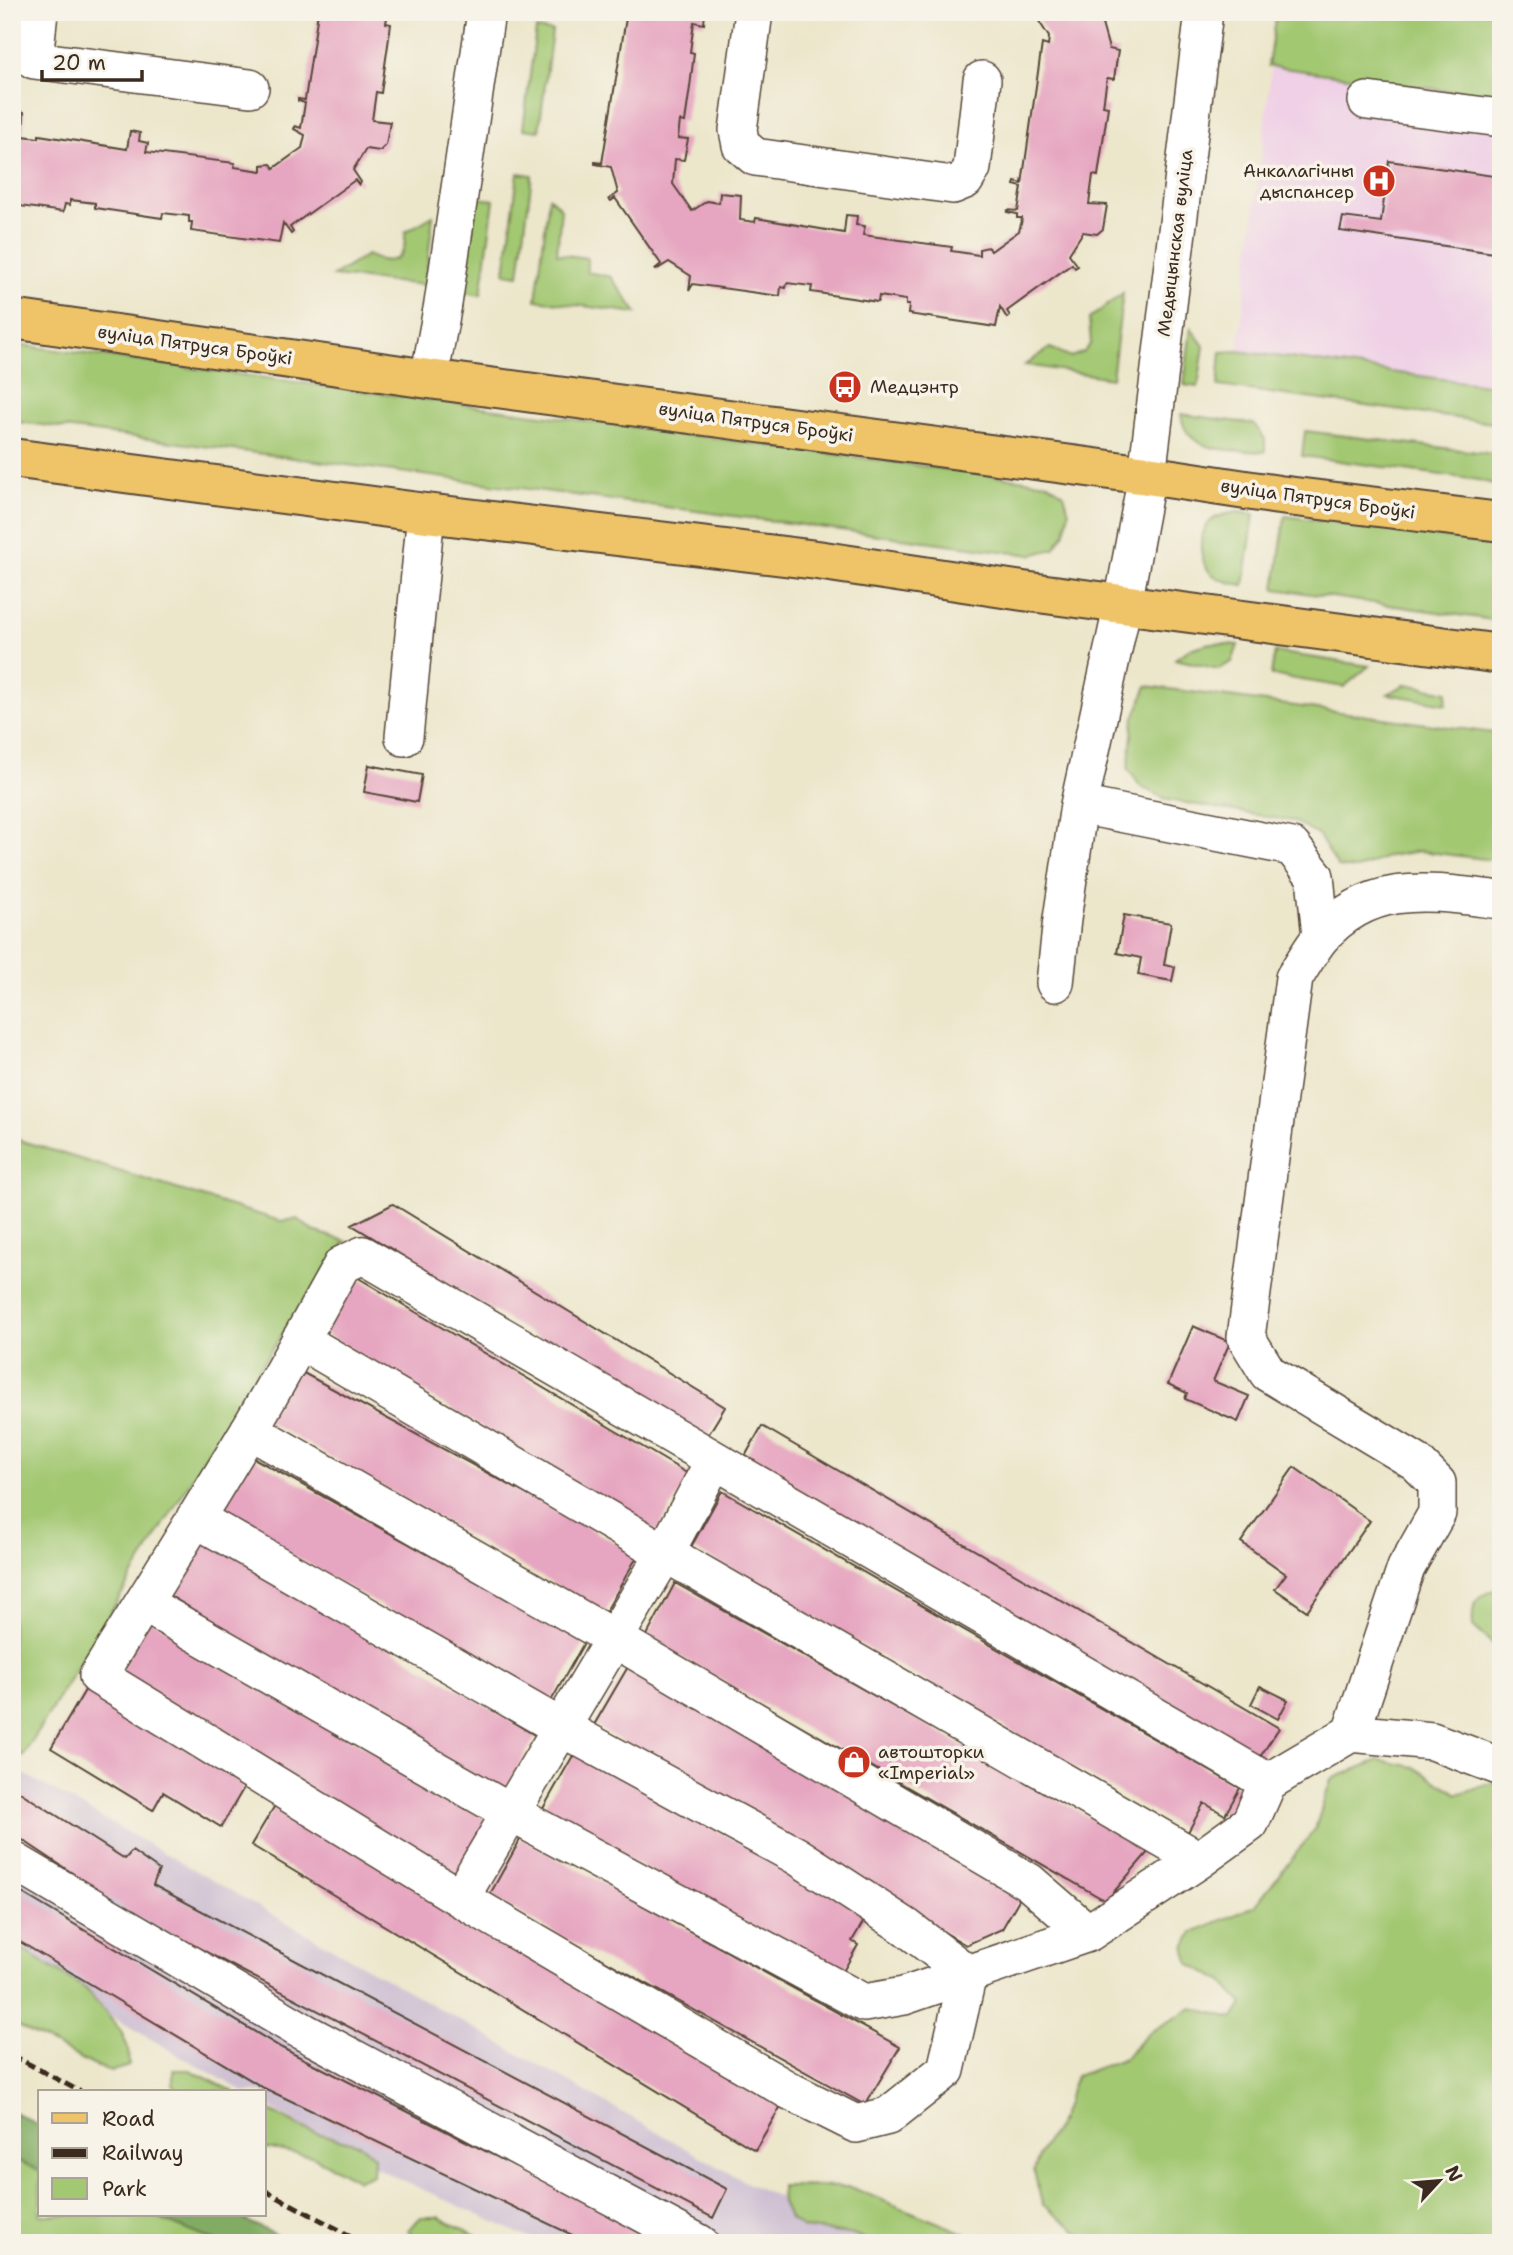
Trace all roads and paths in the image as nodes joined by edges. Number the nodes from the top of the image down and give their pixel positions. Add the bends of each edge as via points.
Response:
1 (39, 12) edge
2 (486, 12) edge
3 (754, 12) edge
4 (1204, 12) edge
5 (982, 80) dead end
6 (250, 88) dead end
7 (1367, 100) dead end
8 (1501, 118) edge
9 (12, 319) edge
10 (429, 379) junction
11 (12, 458) edge
12 (1147, 475) junction
13 (426, 513) junction
14 (1501, 522) edge
15 (1123, 604) junction
16 (1501, 654) edge
17 (404, 737) dead end
18 (1079, 805) junction
19 (1501, 900) edge
20 (1321, 937) junction
21 (1055, 983) dead end
22 (300, 1339) junction
23 (249, 1430) junction
24 (714, 1461) junction
25 (195, 1518) junction
26 (665, 1553) junction
27 (143, 1602) junction
28 (615, 1639) junction
29 (562, 1728) junction
30 (1351, 1733) junction
31 (1501, 1767) edge
32 (1268, 1783) junction
33 (511, 1813) junction
34 (12, 1860) edge
35 (1199, 1860) junction
36 (460, 1898) junction
37 (1088, 1933) junction
38 (968, 1974) junction
39 (699, 2243) edge

1 - 6 street via 33,60
2 - 10 street
3 - 5 street via 738,130 741,145 755,157 953,185 965,180 972,168
4 - 12 street, Медыцынская вуліца
7 - 8 street
9 - 10 main road, вуліца Пятруся Броўкі
10 - 12 main road, вуліца Пятруся Броўкі
11 - 13 main road
12 - 14 main road, вуліца Пятруся Броўкі
12 - 15 street, Медыцынская вуліца
13 - 15 main road
13 - 17 street
15 - 16 main road
15 - 18 street, Медыцынская вуліца
18 - 20 street via 1292,847 1315,876
18 - 21 street, Медыцынская вуліца
19 - 20 street via 1399,893 1358,905
20 - 30 street via 1294,978 1246,1336 1268,1373 1416,1462 1437,1483 1437,1513 1406,1568
22 - 23 street
22 - 24 street via 342,1265 363,1255
22 - 26 street
23 - 25 street
23 - 28 street
24 - 26 street
24 - 32 street
25 - 27 street
25 - 29 street
26 - 28 street
26 - 35 street
27 - 33 street
27 - 36 street via 98,1676
28 - 29 street
28 - 37 street via 1028,1882
29 - 33 street
29 - 38 street via 797,1856
30 - 31 street via 1432,1741
30 - 32 street
32 - 35 street via 1250,1823
33 - 36 street
33 - 38 street via 864,2003 904,1996
34 - 39 street via 303,2032
35 - 37 street
36 - 38 street via 788,2090 856,2124 888,2116 946,2070
37 - 38 street

